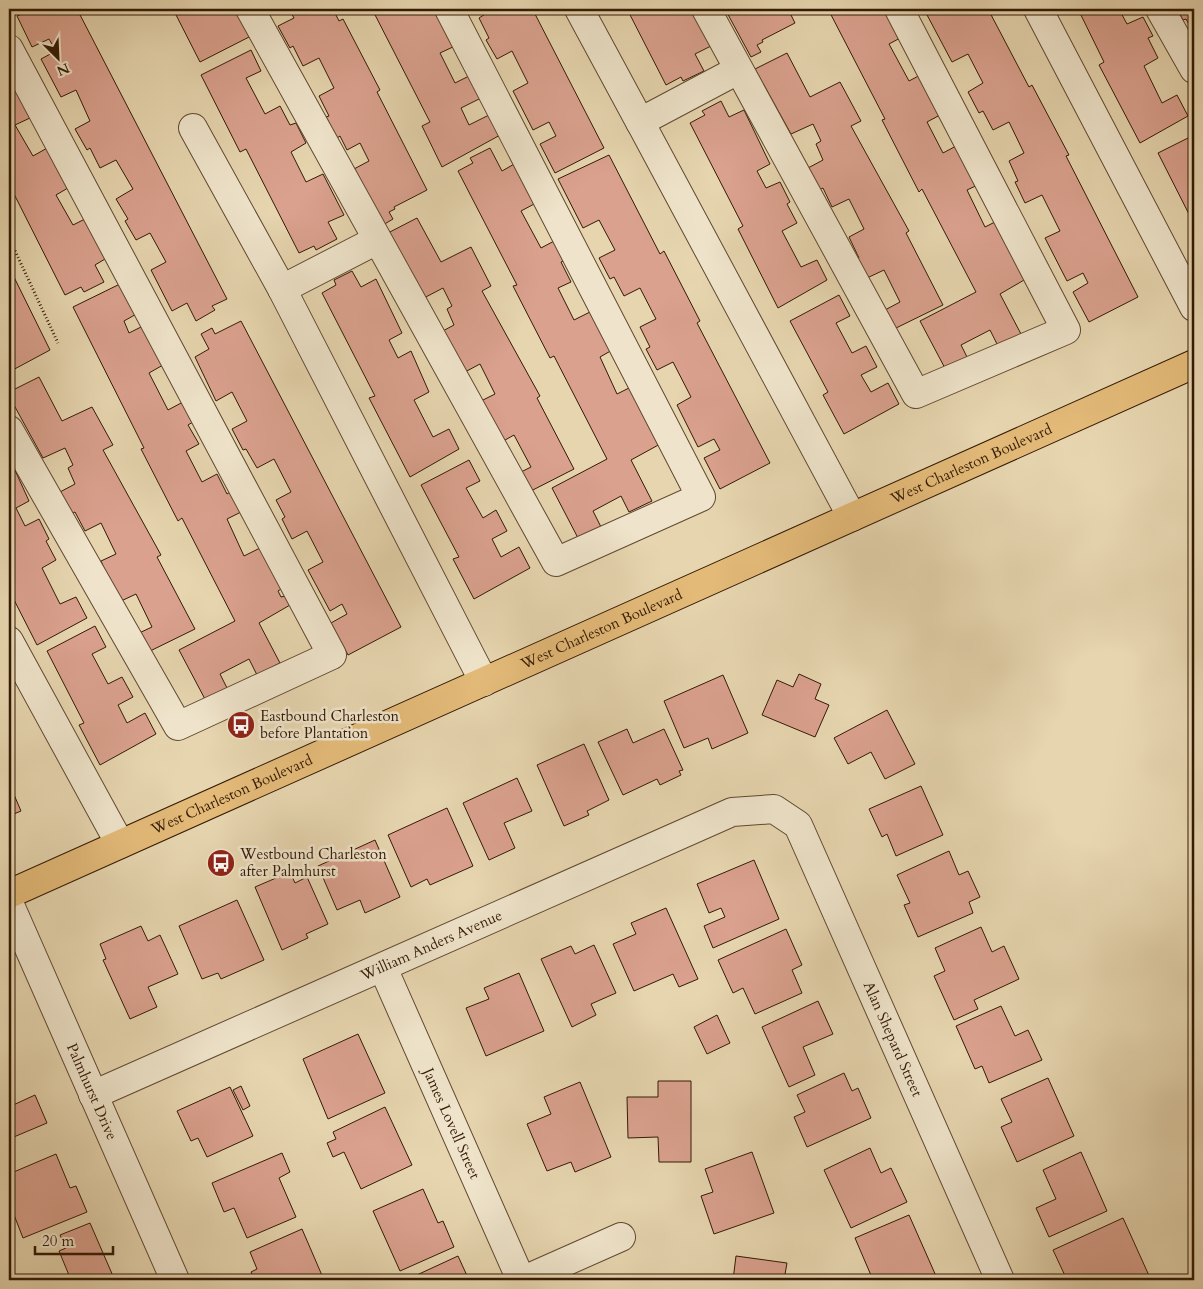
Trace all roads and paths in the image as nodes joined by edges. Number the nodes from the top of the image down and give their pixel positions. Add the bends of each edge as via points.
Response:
1 (250, 9) edge
2 (449, 9) edge
3 (579, 9) edge
4 (706, 9) edge
5 (900, 9) edge
6 (1038, 9) edge
7 (1160, 9) edge
8 (9, 49) edge
9 (1194, 69) edge
10 (738, 70) junction
11 (640, 122) junction
12 (193, 128) dead end
13 (9, 238) edge
14 (377, 240) junction
15 (282, 289) junction
16 (1194, 308) edge
17 (58, 344) dead end
18 (1194, 364) edge
19 (9, 430) edge
20 (852, 517) junction
21 (9, 641) edge
22 (484, 682) junction
23 (774, 808) joint
24 (120, 844) junction
25 (9, 894) edge
26 (9, 903) edge
27 (382, 968) junction
28 (94, 1095) junction
29 (621, 1236) dead end
30 (175, 1280) edge
31 (522, 1280) edge
32 (1000, 1280) edge

1 - 14 street
2 - 14 street via 701,497 556,562
3 - 11 street
4 - 10 street
5 - 10 street via 1066,330 916,394
6 - 16 street
7 - 9 street
8 - 19 street via 332,654 178,726
10 - 11 street
11 - 20 street
12 - 15 street
13 - 17 path
14 - 15 street
15 - 22 street
18 - 20 main road, West Charleston Boulevard
20 - 22 main road, West Charleston Boulevard
21 - 24 street
22 - 24 main road, West Charleston Boulevard
23 - 27 street, William Anders Avenue via 732,812
23 - 32 street, Alan Shepard Street via 798,826
24 - 25 main road, West Charleston Boulevard
26 - 28 street, Palmhurst Drive
27 - 28 street, William Anders Avenue
27 - 31 street, James Lovell Street
28 - 30 street, Palmhurst Drive
29 - 31 street

